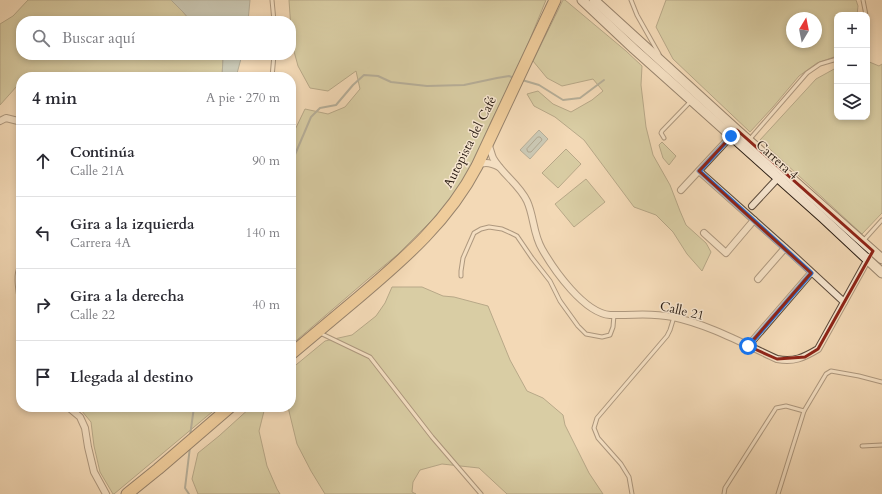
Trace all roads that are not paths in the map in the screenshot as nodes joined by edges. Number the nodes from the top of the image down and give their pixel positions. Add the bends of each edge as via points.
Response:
1 (272, 0) edge
2 (555, 0) edge
3 (594, 0) edge
4 (631, 0) edge
5 (863, 0) edge
6 (582, 1) edge
7 (865, 12) edge
8 (274, 16) edge
9 (834, 59) edge
10 (274, 60) edge
11 (663, 63) junction
12 (272, 72) edge
13 (692, 100) junction
14 (16, 120) edge
15 (0, 121) edge
16 (734, 133) junction
17 (664, 138) dead end
18 (749, 140) junction
19 (488, 142) junction
20 (477, 166) junction
21 (500, 168) junction
22 (699, 171) junction
23 (778, 178) junction
24 (681, 190) dead end
25 (752, 206) dead end
26 (754, 220) junction
27 (882, 220) edge
28 (704, 233) dead end
29 (862, 241) junction
30 (785, 248) junction
31 (873, 250) junction
32 (882, 259) edge
33 (868, 260) junction
34 (811, 273) junction
35 (882, 273) edge
36 (461, 276) dead end
37 (758, 279) dead end
38 (844, 302) junction
39 (614, 315) junction
40 (674, 318) junction
41 (318, 332) junction
42 (748, 346) junction
43 (296, 347) edge
44 (882, 382) edge
45 (804, 411) junction
46 (74, 412) edge
47 (224, 412) edge
48 (862, 446) dead end
49 (882, 446) edge
50 (106, 494) edge
51 (127, 494) edge
52 (481, 494) edge
53 (632, 494) edge
54 (724, 494) edge
55 (778, 494) edge

1 - 8 lane
2 - 19 highway, Autopista del Café
3 - 11 main road, Carrera 4
4 - 11 lane
5 - 7 lane
6 - 13 main road, Carrera 4
9 - 18 lane via 820,64 807,73
10 - 12 lane
11 - 16 main road, Carrera 4
13 - 16 main road, Carrera 4
13 - 17 lane via 662,131
14 - 15 street via 6,118
16 - 18 main road, Carrera 4
16 - 22 street
16 - 23 main road, Carrera 4
18 - 29 main road, Carrera 4
19 - 20 highway, Autopista del Café
19 - 21 street, Calle 21
20 - 21 street via 486,162
20 - 41 highway, Autopista del Café via 449,210 427,236 387,274
21 - 39 street, Calle 21 via 526,199 537,239 562,278 592,308 603,314
22 - 24 street
22 - 26 street
23 - 25 street
23 - 33 main road, Carrera 4
26 - 28 street via 726,253
26 - 30 street
27 - 29 lane
29 - 31 main road, Carrera 4
30 - 34 street
30 - 37 street
31 - 32 main road, Carrera 4
31 - 33 street, Calle 21
33 - 35 main road, Carrera 4
33 - 38 street, Calle 21
34 - 38 street
34 - 42 street
36 - 39 lane via 463,258 474,233 485,228 502,229 517,236 550,281 560,301 586,334 602,337 610,334
38 - 42 street, Calle 21 via 818,349 805,357 788,361 777,360
39 - 40 street, Calle 21 via 656,315
40 - 42 street, Calle 21 via 700,325
40 - 53 lane via 667,336 597,418 594,428 598,438 629,477
41 - 43 highway, Autopista del Café
41 - 52 lane via 370,357 432,437
44 - 45 lane via 831,371 826,374
45 - 54 lane via 786,406 776,408 725,488
45 - 55 lane
46 - 50 street via 80,417 85,428 94,472
47 - 51 highway
48 - 49 lane

